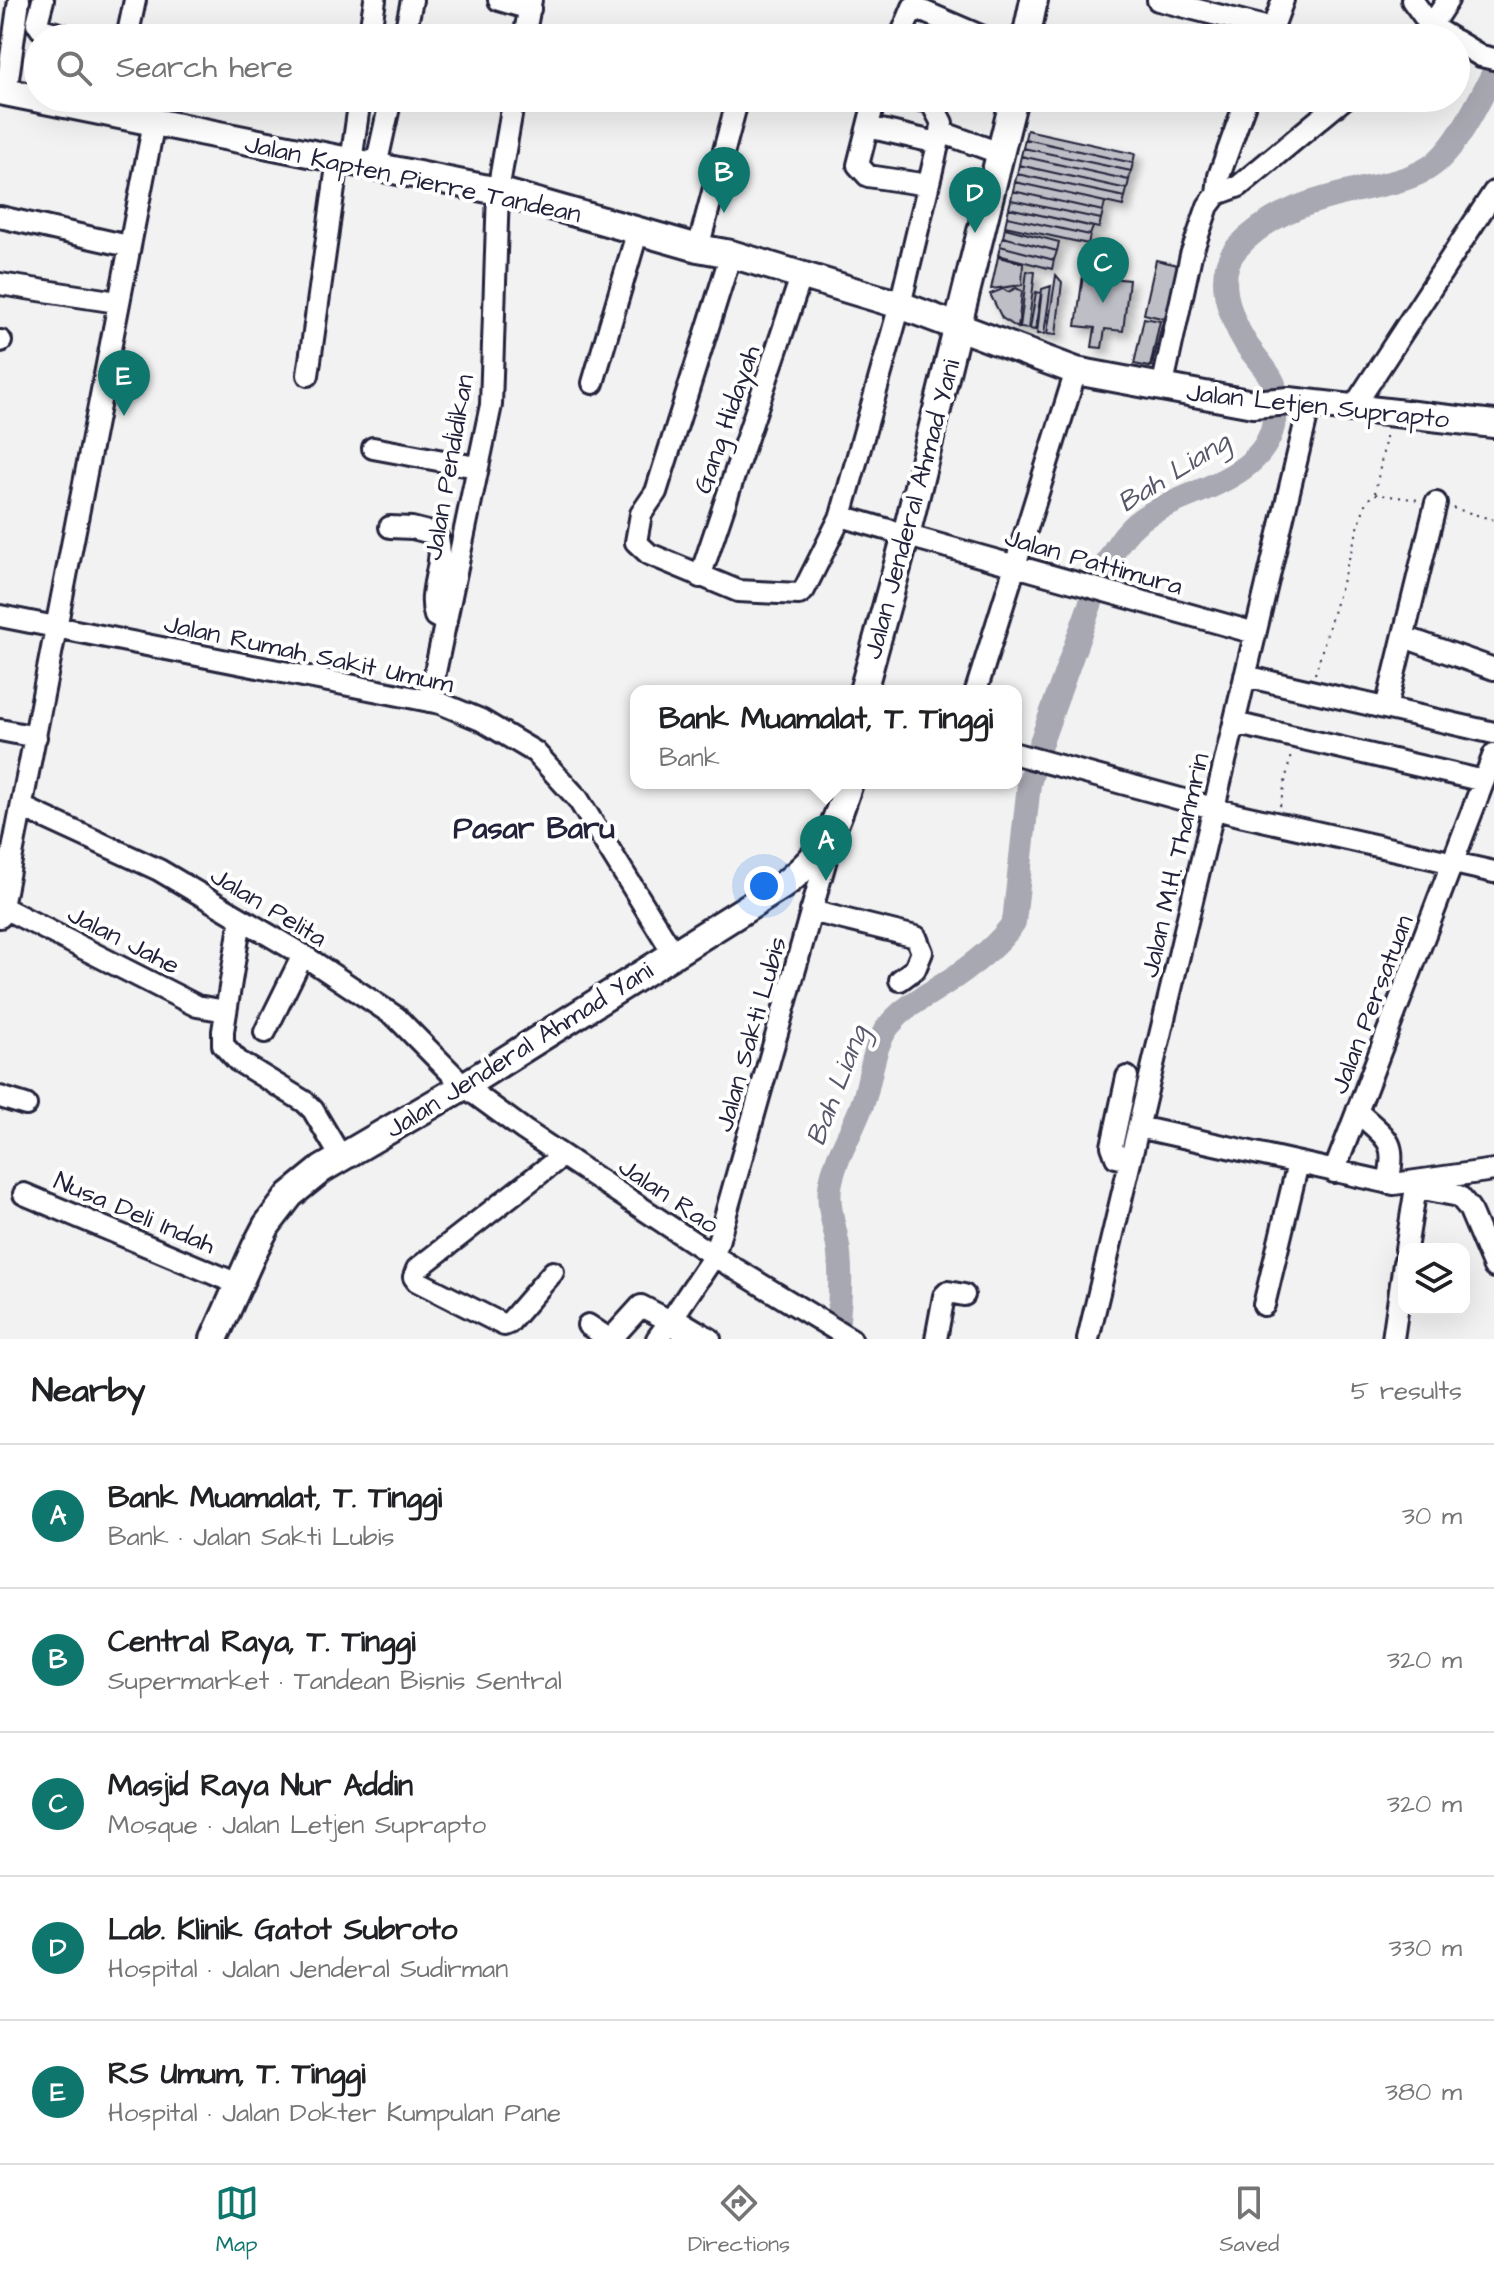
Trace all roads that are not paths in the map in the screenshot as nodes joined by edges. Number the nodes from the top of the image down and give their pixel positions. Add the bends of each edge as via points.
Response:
1 (19, 0) edge
2 (43, 0) edge
3 (135, 0) edge
4 (375, 0) edge
5 (412, 0) edge
6 (499, 0) edge
7 (1034, 0) edge
8 (1046, 0) edge
9 (1158, 0) edge
10 (1283, 0) edge
11 (1412, 0) edge
12 (1448, 0) edge
13 (905, 3) edge
14 (530, 4) edge
15 (38, 24) edge
16 (130, 24) edge
17 (371, 24) edge
18 (407, 24) edge
19 (526, 24) edge
20 (902, 24) edge
21 (953, 24) edge
22 (1029, 24) edge
23 (1041, 24) edge
24 (1240, 24) edge
25 (1274, 24) edge
26 (1421, 24) edge
27 (1430, 24) edge
28 (1470, 48) edge
29 (1488, 58) edge
30 (3, 92) edge
31 (24, 95) edge
32 (128, 112) edge
33 (359, 112) edge
34 (383, 112) edge
35 (512, 112) edge
36 (734, 112) edge
37 (872, 112) edge
38 (936, 112) edge
39 (1011, 112) edge
40 (1022, 112) edge
41 (1242, 112) edge
42 (1328, 112) edge
43 (154, 122) junction
44 (868, 127) junction
45 (940, 138) junction
46 (1002, 154) junction
47 (355, 162) junction
48 (928, 185) junction
49 (498, 191) junction
50 (1494, 192) edge
51 (1217, 194) junction
52 (0, 217) edge
53 (638, 230) junction
54 (128, 246) junction
55 (698, 248) junction
56 (731, 254) junction
57 (801, 277) junction
58 (0, 284) edge
59 (117, 302) junction
60 (900, 305) junction
61 (968, 330) junction
62 (1076, 371) junction
63 (308, 375) dead end
64 (593, 383) dead end
65 (1162, 388) junction
66 (1299, 402) junction
67 (1353, 408) junction
68 (1494, 424) edge
69 (373, 448) dead end
70 (476, 467) junction
71 (1436, 503) road end
72 (841, 516) junction
73 (390, 527) dead end
74 (913, 537) junction
75 (1017, 565) junction
76 (700, 577) junction
77 (0, 616) edge
78 (446, 622) junction
79 (57, 628) junction
80 (1255, 633) junction
81 (1404, 637) junction
82 (1494, 669) edge
83 (1245, 676) junction
84 (865, 685) edge
85 (878, 685) edge
86 (978, 685) edge
87 (429, 701) junction
88 (1386, 708) junction
89 (1234, 723) junction
90 (0, 730) edge
91 (1494, 733) edge
92 (36, 737) junction
93 (1494, 754) edge
94 (1022, 756) edge
95 (1484, 781) junction
96 (831, 789) edge
97 (847, 789) edge
98 (22, 807) junction
99 (1214, 807) junction
100 (835, 826) junction
101 (1453, 863) junction
102 (1494, 872) edge
103 (1, 910) edge
104 (811, 911) junction
105 (241, 919) junction
106 (672, 949) junction
107 (303, 955) junction
108 (900, 980) dead end
109 (226, 1011) junction
110 (265, 1032) dead end
111 (1127, 1077) dead end
112 (460, 1081) junction
113 (0, 1097) edge
114 (26, 1105) dead end
115 (1357, 1111) junction
116 (1138, 1127) junction
117 (335, 1147) junction
118 (562, 1156) junction
119 (1130, 1160) junction
120 (1298, 1163) junction
121 (1336, 1168) junction
122 (1494, 1170) edge
123 (1391, 1183) junction
124 (1416, 1184) junction
125 (24, 1194) dead end
126 (1407, 1243) edge
127 (714, 1256) junction
128 (1494, 1267) edge
129 (553, 1272) dead end
130 (226, 1279) junction
131 (964, 1295) dead end
132 (1398, 1304) edge
133 (1264, 1305) dead end
134 (588, 1325) dead end
135 (676, 1325) edge
136 (200, 1339) edge
137 (214, 1339) edge
138 (610, 1339) edge
139 (657, 1339) edge
140 (710, 1339) edge
141 (851, 1339) edge
142 (936, 1339) edge
143 (1088, 1339) edge
144 (1393, 1339) edge

1 - 30 street
2 - 15 street
3 - 16 street
4 - 17 street
5 - 18 street
6 - 14 street
7 - 22 main road
8 - 23 main road
9 - 24 street
10 - 25 street
11 - 26 street
12 - 27 street
13 - 20 street
13 - 21 street
14 - 19 street
28 - 29 street
30 - 31 main road, Jalan Kapten Pierre Tandean
32 - 43 main road, Jalan Kapten Pierre Tandean
33 - 47 street
34 - 47 street
35 - 49 street, Jalan Pendidikan
36 - 55 street
37 - 44 street
38 - 45 street via 942,123
39 - 46 main road
40 - 61 main road
41 - 51 street
42 - 51 street via 1239,186
43 - 47 main road, Jalan Kapten Pierre Tandean
43 - 54 street
44 - 45 street
44 - 48 street via 859,159 862,171
45 - 46 street
45 - 48 street
46 - 61 main road
47 - 49 main road, Jalan Kapten Pierre Tandean
47 - 63 street
48 - 60 street
49 - 53 main road, Jalan Kapten Pierre Tandean
49 - 70 street, Jalan Pendidikan via 491,405
50 - 67 street
51 - 65 street via 1191,255
52 - 54 street
53 - 55 main road, Jalan Kapten Pierre Tandean
53 - 64 street
54 - 59 street
55 - 56 main road, Jalan Kapten Pierre Tandean
56 - 57 main road, Jalan Kapten Pierre Tandean
56 - 76 street via 656,492 641,514 636,542 649,554
57 - 60 main road, Jalan Kapten Pierre Tandean
57 - 76 street, Gang Hidayah
58 - 59 street
59 - 79 street
60 - 61 main road, Jalan Kapten Pierre Tandean
60 - 72 street
61 - 62 main road, Jalan Letjen Suprapto
61 - 74 main road, Jalan Jenderal Ahmad Yani
62 - 65 main road, Jalan Letjen Suprapto
62 - 75 street
65 - 66 main road, Jalan Letjen Suprapto via 1253,404
66 - 67 main road, Jalan Letjen Suprapto
66 - 80 street, Jalan M.H. Thanmrin
67 - 68 main road, Jalan Letjen Suprapto
69 - 70 street
70 - 78 street, Jalan Pendidikan
71 - 81 street
72 - 74 street, Jalan Pattimura
72 - 76 street via 799,594 738,591
73 - 78 street via 436,534 441,545 432,606 435,616
74 - 75 street, Jalan Pattimura
74 - 84 main road, Jalan Jenderal Ahmad Yani
74 - 85 main road, Jalan Jenderal Ahmad Yani
75 - 80 street, Jalan Pattimura
75 - 86 street
77 - 79 street, Jalan Rumah Sakit Umum
78 - 87 street, Jalan Pendidikan
79 - 87 street, Jalan Rumah Sakit Umum
79 - 92 street
80 - 83 street, Jalan M.H. Thanmrin
81 - 82 street
81 - 88 street
83 - 88 street
83 - 89 street, Jalan M.H. Thanmrin
87 - 106 street, Jalan Rumah Sakit Umum via 481,720 535,752 578,799
88 - 91 street
89 - 95 street
89 - 99 street, Jalan M.H. Thanmrin
90 - 92 street
92 - 98 street
93 - 95 street, Jalan Persatuan
94 - 99 street
95 - 101 street, Jalan Persatuan
96 - 106 main road, Jalan Jenderal Ahmad Yani via 818,825 792,859
97 - 100 main road, Jalan Jenderal Ahmad Yani
98 - 103 street
98 - 105 street, Jalan Pelita via 159,870
99 - 101 street
99 - 116 street, Jalan M.H. Thanmrin
100 - 104 street, Jalan Sakti Lubis
100 - 106 main road, Jalan Jenderal Ahmad Yani via 807,867 782,886
101 - 102 street
101 - 115 street, Jalan Persatuan
103 - 109 street, Jalan Jahe via 197,1006
104 - 108 street via 916,937 922,952 919,961
104 - 127 street, Jalan Sakti Lubis
105 - 107 street, Jalan Pelita
105 - 109 street
106 - 112 main road, Jalan Jenderal Ahmad Yani
107 - 110 street
107 - 112 street, Jalan Pelita via 396,1017
109 - 117 street via 227,1051 305,1102
111 - 119 street via 1112,1146 1116,1157
112 - 117 main road, Jalan Jenderal Ahmad Yani
112 - 118 street, Jalan Rao
112 - 137 main road, Jalan Jenderal Ahmad Yani via 290,1195 267,1225
113 - 114 street
115 - 121 street, Jalan Persatuan
115 - 123 street via 1392,1148
116 - 119 street, Jalan M.H. Thanmrin
116 - 120 street
117 - 130 main road, Jalan Jenderal Ahmad Yani via 270,1195 252,1217
118 - 127 street, Jalan Rao
118 - 129 street via 417,1269 414,1277 504,1325
119 - 143 street, Jalan M.H. Thanmrin
120 - 121 street
120 - 133 street
121 - 123 street
122 - 124 street
123 - 124 street
124 - 126 street
124 - 128 street via 1459,1196
125 - 130 street, Nusa Deli Indah
127 - 135 street, Jalan Sakti Lubis
127 - 141 street, Jalan Rao
130 - 136 main road, Jalan Jenderal Ahmad Yani
131 - 142 street via 944,1296
132 - 144 street
134 - 138 street
135 - 138 street via 641,1306
135 - 139 street, Jalan Sakti Lubis
135 - 140 street

